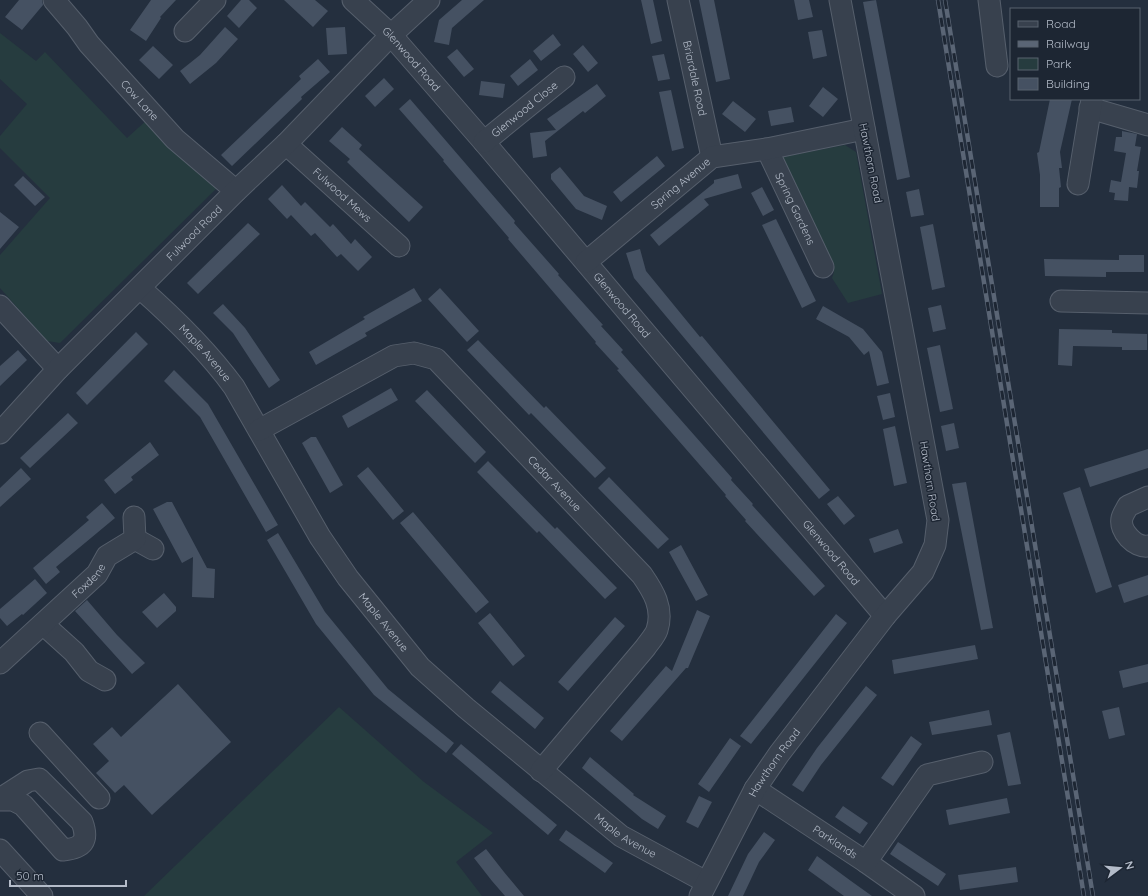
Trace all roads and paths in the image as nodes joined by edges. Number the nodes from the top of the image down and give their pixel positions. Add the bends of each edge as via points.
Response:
1 (54, 0) edge
2 (215, 0) edge
3 (353, 0) edge
4 (429, 0) edge
5 (678, 0) edge
6 (840, 0) edge
7 (989, 0) edge
8 (185, 30) dead end
9 (391, 35) junction
10 (997, 66) dead end
11 (564, 77) dead end
12 (1091, 104) edge
13 (1148, 125) edge
14 (864, 129) junction
15 (484, 142) junction
16 (286, 144) junction
17 (767, 149) junction
18 (712, 157) junction
19 (1078, 184) dead end
20 (236, 191) junction
21 (399, 245) dead end
22 (586, 262) junction
23 (823, 267) dead end
24 (140, 288) junction
25 (1061, 301) dead end
26 (1148, 303) edge
27 (0, 306) edge
28 (58, 369) junction
29 (259, 430) junction
30 (0, 433) edge
31 (1148, 497) edge
32 (134, 517) dead end
33 (135, 539) junction
34 (1148, 546) edge
35 (153, 549) dead end
36 (885, 616) junction
37 (43, 624) junction
38 (0, 663) edge
39 (105, 680) dead end
40 (40, 732) dead end
41 (59, 754) junction
42 (982, 762) dead end
43 (540, 771) junction
44 (28, 780) junction
45 (755, 789) junction
46 (99, 798) dead end
47 (0, 799) edge
48 (0, 850) edge
49 (866, 862) junction
50 (703, 889) edge
51 (42, 896) edge
52 (914, 896) edge

1 - 20 street, Cow Lane via 89,44 175,139
2 - 8 street
3 - 9 street, Glenwood Road
4 - 9 street, Fulwood Road
5 - 18 street, Briardale Road
6 - 14 street, Hawthorn Road
7 - 10 street
9 - 15 street, Glenwood Road
9 - 16 street, Fulwood Road
11 - 15 street, Glenwood Close
12 - 13 street
12 - 19 street
14 - 17 street, Spring Avenue
14 - 36 street, Hawthorn Road via 938,520 935,545 923,572
15 - 22 street, Glenwood Road
16 - 20 street, Fulwood Road
16 - 21 street, Fulwood Mews
17 - 18 street, Spring Avenue
17 - 23 street, Spring Gardens
18 - 22 street, Spring Avenue
20 - 24 street, Fulwood Road
22 - 36 street, Glenwood Road
24 - 28 street, Fulwood Road
24 - 29 street, Maple Avenue via 172,316 223,372
25 - 26 street
27 - 28 street
28 - 30 street, Fulwood Road
29 - 43 street, Maple Avenue via 320,537 348,578 396,639 420,667
29 - 43 street, Cedar Avenue via 394,356 414,353 436,359 642,575 654,592 660,611 657,630 645,648
31 - 34 street via 1128,506 1122,519 1122,528 1127,536
32 - 33 street
33 - 35 street
33 - 37 street, Foxdene via 107,556 97,574
36 - 45 street, Hawthorn Road
37 - 38 street, Foxdene
37 - 39 street via 74,652 89,671
40 - 41 street
41 - 44 street
41 - 46 street
42 - 49 street via 927,775
43 - 50 street, Maple Avenue via 621,836
44 - 47 street
44 - 47 street via 40,779 82,822 86,839 80,846 63,850 23,805 14,800
45 - 49 street, Parklands
45 - 50 street, Hawthorn Road
48 - 51 street
49 - 52 street, Parklands

